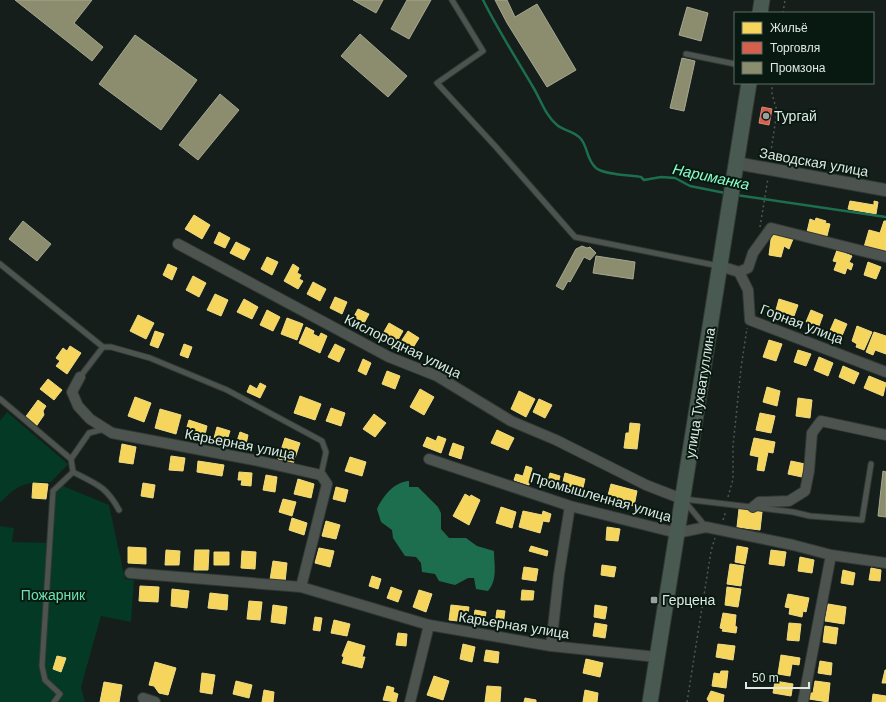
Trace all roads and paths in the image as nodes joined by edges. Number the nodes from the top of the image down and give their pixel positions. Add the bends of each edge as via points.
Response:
1 (452, 0) edge
2 (762, 0) edge
3 (785, 0) edge
4 (760, 12) edge
5 (783, 12) edge
6 (686, 54) dead end
7 (734, 64) edge
8 (749, 84) edge
9 (772, 84) edge
10 (735, 169) junction
11 (770, 169) junction
12 (886, 190) edge
13 (178, 244) dead end
14 (757, 248) junction
15 (886, 257) edge
16 (0, 264) edge
17 (720, 266) junction
18 (739, 272) junction
19 (750, 310) junction
20 (103, 347) junction
21 (886, 372) edge
22 (80, 377) joint
23 (0, 399) edge
24 (105, 429) junction
25 (886, 435) edge
26 (71, 459) junction
27 (429, 459) dead end
28 (871, 464) dead end
29 (73, 472) junction
30 (321, 475) junction
31 (682, 499) junction
32 (727, 504) junction
33 (570, 506) junction
34 (753, 507) junction
35 (118, 510) dead end
36 (706, 527) junction
37 (719, 530) junction
38 (677, 533) junction
39 (830, 555) junction
40 (886, 563) edge
41 (130, 573) dead end
42 (301, 587) junction
43 (429, 625) junction
44 (551, 646) junction
45 (657, 657) junction
46 (144, 698) dead end
47 (54, 702) edge
48 (155, 702) edge
49 (410, 702) edge
50 (650, 702) edge
51 (687, 702) edge
52 (803, 702) edge

1 - 17 lane via 483,51 437,83 575,237
2 - 4 main road
3 - 5 path
6 - 7 lane
8 - 10 main road, улица Тухватуллина
9 - 11 path via 776,111
10 - 11 street, Заводская улица
10 - 17 main road, улица Тухватуллина
11 - 12 street, Заводская улица
11 - 14 path
13 - 31 street, Кислородная улица via 389,357 437,376 511,421 556,440 646,485
14 - 15 street via 771,228
14 - 18 street via 748,268
16 - 20 lane
17 - 18 street
17 - 31 main road, улица Тухватуллина
18 - 19 street, Горная улица via 748,290
19 - 21 street, Горная улица via 750,320
19 - 32 path via 735,423 733,479
20 - 22 lane
20 - 30 lane via 150,358 227,390 322,441 326,452
22 - 24 street, Карьерная улица via 72,392 78,406 90,419
23 - 26 lane
24 - 26 lane via 89,433
24 - 30 street, Карьерная улица via 112,434
25 - 34 street via 821,421 812,433 805,491 789,501 759,502
26 - 29 lane
27 - 33 street, Промышленная улица
28 - 34 lane via 862,520 810,516
29 - 35 lane via 99,485 110,494
29 - 47 lane via 53,491 42,666 46,680 60,694
30 - 42 street via 327,484
31 - 32 lane
31 - 36 lane
31 - 38 main road, улица Тухватуллина
32 - 34 lane
32 - 37 path
33 - 38 street, Промышленная улица
33 - 44 street
36 - 37 street, Промышленная улица
36 - 38 street, Промышленная улица
37 - 39 street, Промышленная улица
37 - 51 path via 711,551
38 - 45 main road, улица Тухватуллина
39 - 40 street, Промышленная улица
39 - 52 street
41 - 42 street, Карьерная улица
42 - 43 street, Карьерная улица
43 - 44 street, Карьерная улица
43 - 49 street
44 - 45 street, Карьерная улица
45 - 50 main road, улица Тухватуллина
46 - 48 street

